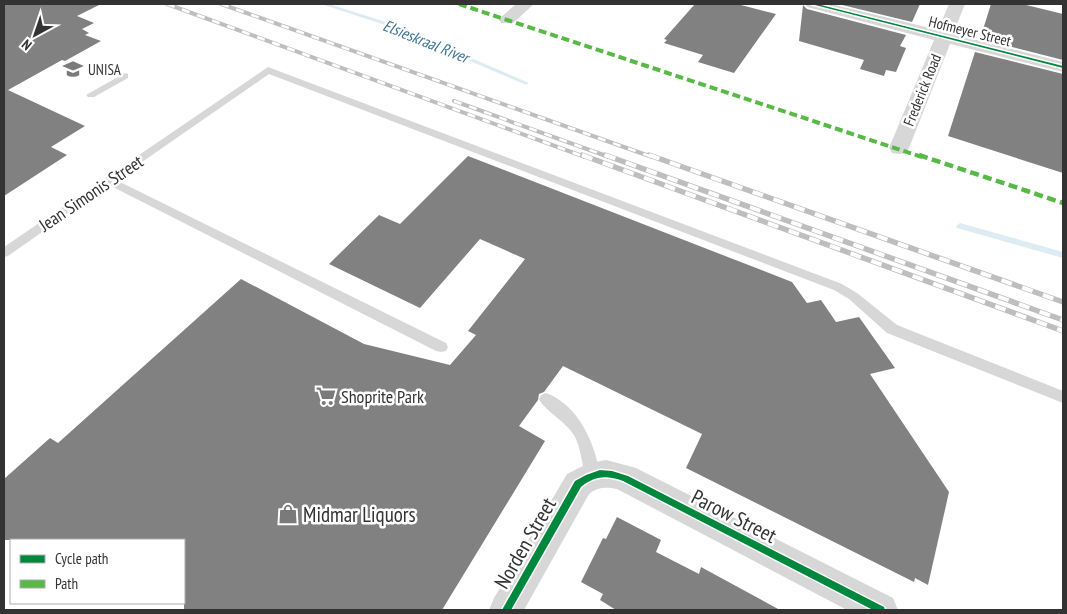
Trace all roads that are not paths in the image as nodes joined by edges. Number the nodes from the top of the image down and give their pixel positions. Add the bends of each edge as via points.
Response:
1 (526, 4) edge
2 (813, 4) edge
3 (957, 4) edge
4 (507, 19) dead end
5 (943, 37) junction
6 (1063, 68) edge
7 (125, 76) dead end
8 (91, 95) dead end
9 (900, 148) dead end
10 (109, 182) junction
11 (4, 253) edge
12 (441, 347) dead end
13 (1063, 397) edge
14 (546, 399) dead end
15 (583, 483) junction
16 (506, 610) edge
17 (881, 610) edge

1 - 4 street
2 - 5 street, Hofmeyer Street
3 - 5 street, Frederick Road
5 - 6 street, Hofmeyer Street
5 - 9 street, Frederick Road
7 - 8 lane
10 - 11 lane, Jean Simonis Street
10 - 12 lane
10 - 13 lane, Jean Simonis Street via 268,70 838,286 892,329
14 - 15 lane via 577,426 584,441
15 - 16 street, Norden Street
15 - 17 street, Parow Street via 614,474 625,478

